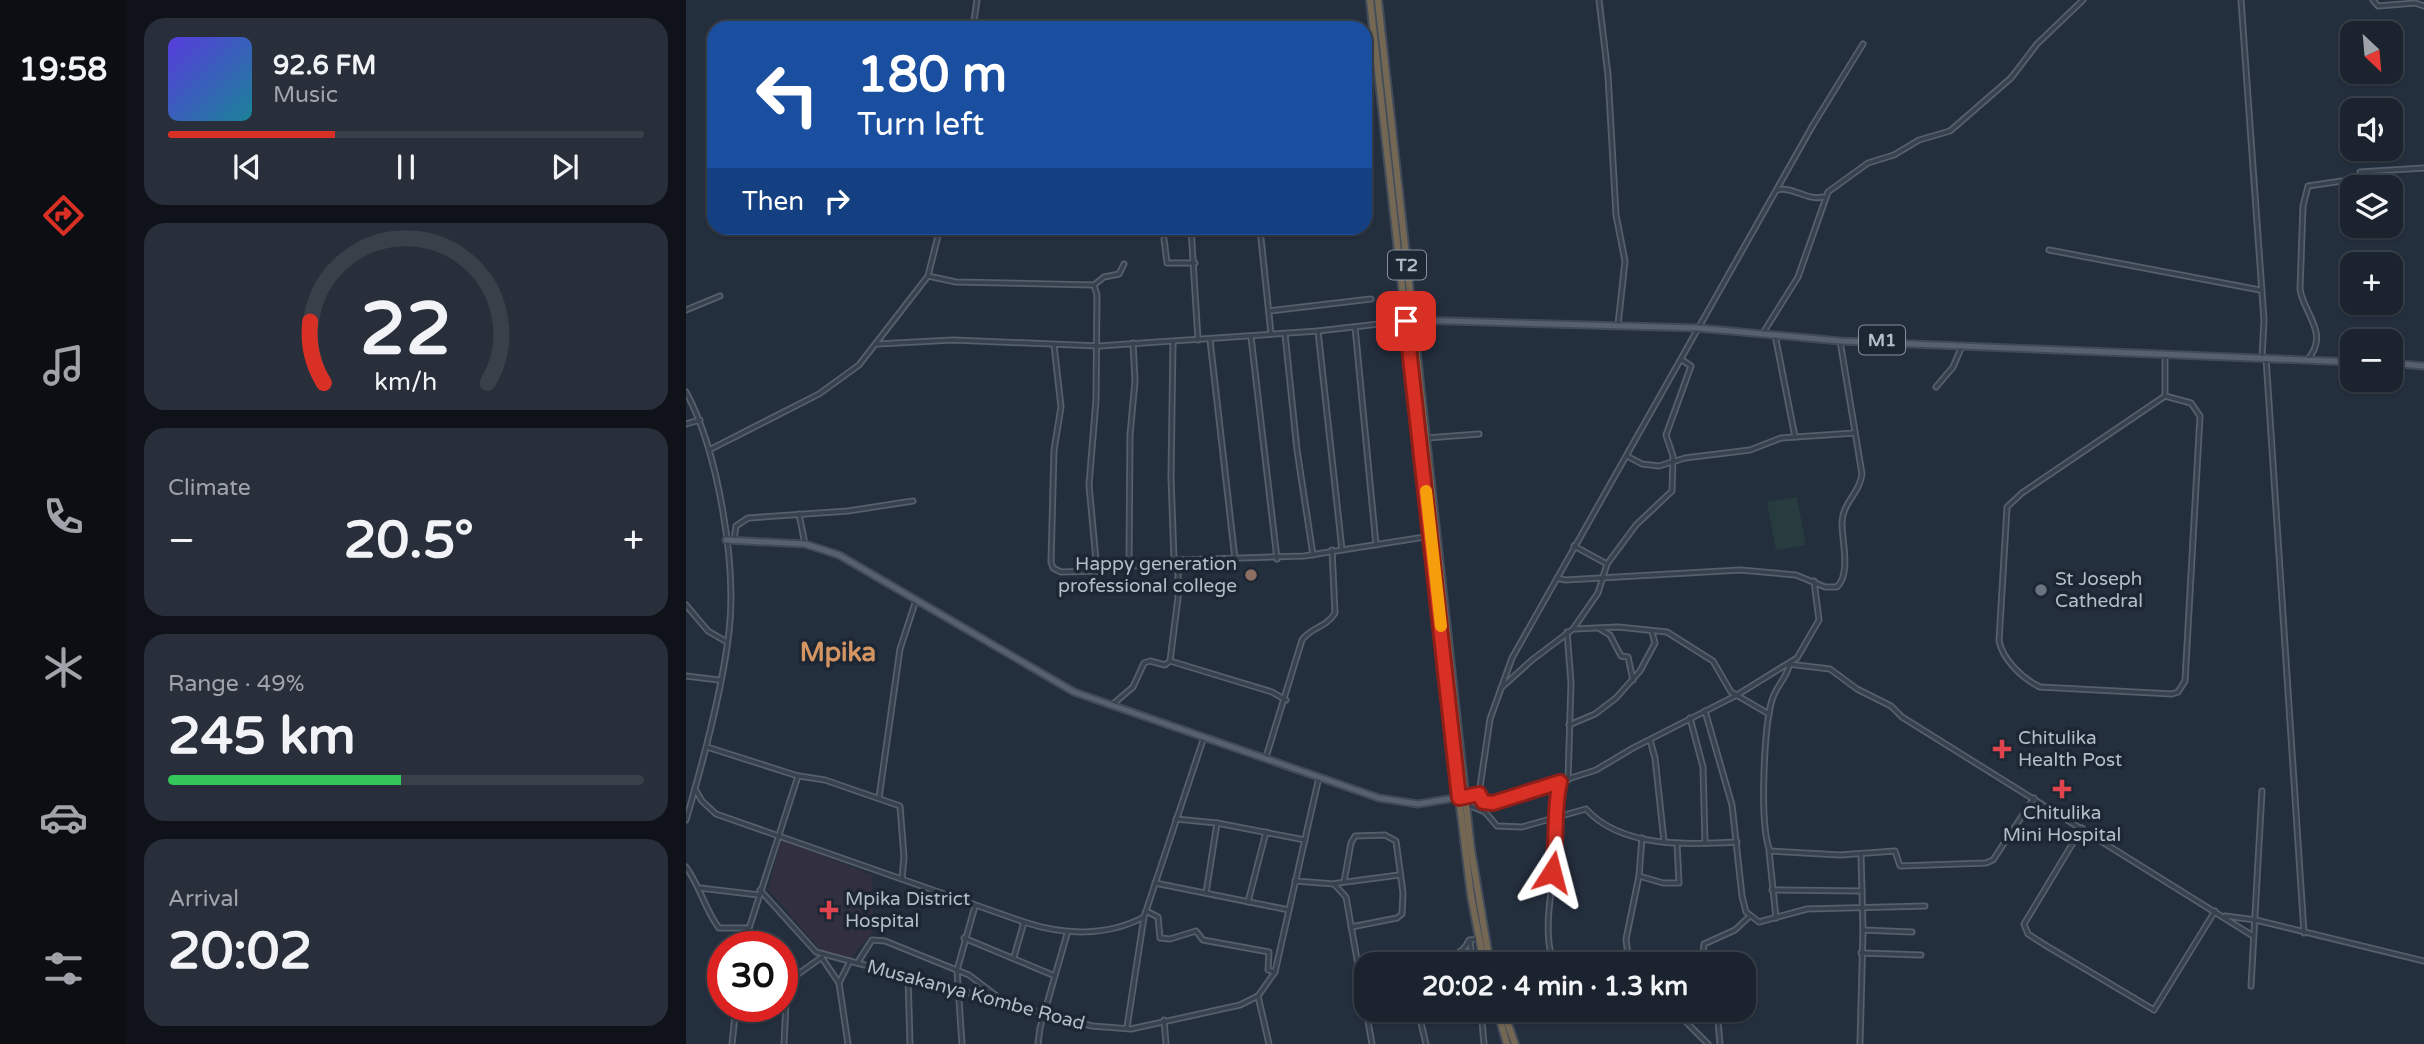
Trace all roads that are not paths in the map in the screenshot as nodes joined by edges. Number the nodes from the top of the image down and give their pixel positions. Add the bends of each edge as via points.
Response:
1 (977, 0) edge
2 (1370, 0) edge
3 (1378, 0) edge
4 (1599, 0) edge
5 (2083, 0) edge
6 (2241, 0) edge
7 (2373, 0) edge
8 (2424, 6) edge
9 (974, 21) edge
10 (1863, 44) dead end
11 (2424, 168) edge
12 (1777, 190) junction
13 (1825, 197) junction
14 (938, 235) edge
15 (1192, 235) edge
16 (1261, 235) edge
17 (1164, 239) dead end
18 (2049, 250) dead end
19 (1195, 263) junction
20 (1124, 264) dead end
21 (928, 276) junction
22 (1094, 285) junction
23 (2260, 290) junction
24 (720, 296) dead end
25 (1371, 299) dead end
26 (686, 310) edge
27 (1269, 311) junction
28 (1409, 321) junction
29 (1355, 327) junction
30 (1618, 328) junction
31 (1698, 328) junction
32 (1318, 331) junction
33 (1271, 334) junction
34 (1285, 334) junction
35 (1761, 335) junction
36 (1775, 335) junction
37 (1251, 337) junction
38 (1198, 340) junction
39 (1210, 340) junction
40 (1840, 341) junction
41 (1173, 342) junction
42 (1133, 343) junction
43 (877, 344) junction
44 (1963, 344) junction
45 (1054, 345) junction
46 (1097, 346) junction
47 (2165, 355) junction
48 (2264, 358) junction
49 (1682, 360) junction
50 (2307, 360) junction
51 (2340, 361) edge
52 (2403, 364) edge
53 (2424, 366) edge
54 (1936, 387) dead end
55 (686, 392) edge
56 (2165, 396) junction
57 (700, 420) junction
58 (686, 424) edge
59 (1855, 433) junction
60 (1479, 435) dead end
61 (1795, 437) junction
62 (1425, 438) junction
63 (711, 449) junction
64 (1627, 456) junction
65 (1672, 461) junction
66 (913, 501) dead end
67 (799, 514) junction
68 (1432, 536) junction
69 (726, 540) junction
70 (734, 540) junction
71 (805, 544) junction
72 (1376, 545) junction
73 (1574, 547) junction
74 (1332, 550) junction
75 (1342, 550) junction
76 (1312, 555) junction
77 (1236, 559) junction
78 (1277, 559) junction
79 (1176, 560) junction
80 (1607, 564) junction
81 (1129, 565) junction
82 (1097, 571) junction
83 (1557, 578) junction
84 (1602, 578) junction
85 (1814, 580) junction
86 (916, 600) junction
87 (686, 606) edge
88 (1594, 628) junction
89 (1573, 629) junction
90 (1567, 632) junction
91 (1652, 632) junction
92 (727, 642) junction
93 (1170, 662) junction
94 (1788, 665) junction
95 (686, 676) edge
96 (719, 680) junction
97 (1633, 680) junction
98 (1501, 688) junction
99 (1737, 695) junction
100 (1286, 700) junction
101 (1111, 706) junction
102 (1705, 711) junction
103 (1769, 714) junction
104 (1690, 718) junction
105 (1569, 726) junction
106 (1204, 735) junction
107 (1650, 740) junction
108 (706, 747) junction
109 (1266, 757) junction
110 (798, 776) junction
111 (1319, 777) junction
112 (1568, 780) junction
113 (1560, 782) junction
114 (695, 789) junction
115 (2262, 791) dead end
116 (1479, 794) junction
117 (1467, 796) junction
118 (879, 798) junction
119 (1459, 798) junction
120 (2034, 798) junction
121 (1468, 805) junction
122 (1557, 817) junction
123 (1176, 819) junction
124 (686, 820) edge
125 (1217, 823) junction
126 (2082, 828) junction
127 (1266, 832) junction
128 (778, 835) junction
129 (1642, 838) junction
130 (1305, 840) junction
131 (1664, 841) junction
132 (1737, 842) junction
133 (1677, 843) junction
134 (1705, 843) junction
135 (1769, 849) junction
136 (1860, 852) junction
137 (686, 867) edge
138 (1399, 875) junction
139 (1639, 876) junction
140 (902, 880) junction
141 (1295, 881) junction
142 (1345, 882) junction
143 (1155, 883) junction
144 (1334, 884) junction
145 (700, 888) junction
146 (1772, 890) junction
147 (1862, 891) junction
148 (760, 892) junction
149 (1206, 893) junction
150 (1248, 902) junction
151 (975, 905) junction
152 (1925, 906) dead end
153 (1863, 907) junction
154 (1289, 910) junction
155 (1146, 911) junction
156 (2215, 911) junction
157 (1750, 916) junction
158 (2224, 916) junction
159 (1144, 918) junction
160 (1776, 918) junction
161 (2256, 920) junction
162 (1024, 922) junction
163 (1351, 927) junction
164 (747, 928) junction
165 (1863, 930) junction
166 (746, 931) edge
167 (1912, 932) dead end
168 (2304, 933) junction
169 (1067, 934) junction
170 (2253, 936) junction
171 (964, 938) junction
172 (1479, 939) junction
173 (1469, 940) junction
174 (1356, 952) edge
175 (1462, 952) edge
176 (1471, 952) edge
177 (1482, 952) edge
178 (1488, 952) edge
179 (1552, 952) edge
180 (1628, 952) edge
181 (1704, 952) edge
182 (1861, 953) junction
183 (1921, 955) dead end
184 (822, 956) junction
185 (1013, 958) junction
186 (850, 961) junction
187 (2424, 961) edge
188 (858, 962) junction
189 (957, 970) junction
190 (1275, 972) junction
191 (908, 975) junction
192 (1055, 976) junction
193 (839, 983) junction
194 (2251, 986) dead end
195 (959, 989) junction
196 (1258, 996) junction
197 (1012, 1007) junction
198 (1046, 1013) junction
199 (1164, 1020) junction
200 (734, 1022) edge
201 (1368, 1022) edge
202 (1421, 1022) edge
203 (1482, 1022) edge
204 (1501, 1022) edge
205 (1507, 1022) edge
206 (1686, 1022) edge
207 (1718, 1022) edge
208 (1126, 1027) junction
209 (732, 1044) edge
210 (784, 1044) edge
211 (848, 1044) edge
212 (910, 1044) edge
213 (962, 1044) edge
214 (1038, 1044) edge
215 (1166, 1044) edge
216 (1269, 1044) edge
217 (1372, 1044) edge
218 (1426, 1044) edge
219 (1484, 1044) edge
220 (1507, 1044) edge
221 (1515, 1044) edge
222 (1709, 1044) edge
223 (1720, 1044) edge
224 (1860, 1044) edge

1 - 9 street
2 - 28 highway, T2
3 - 28 highway, T2
4 - 30 street via 1616,215 1625,261
5 - 13 street via 2037,44 2011,78 1955,127 1868,163
6 - 23 street
7 - 8 street via 2378,6
10 - 12 street
11 - 50 street via 2360,172 2362,177 2308,186 2300,289 2314,317 2315,332 2314,351
12 - 13 street
12 - 31 street
13 - 35 street via 1798,277
14 - 21 street
15 - 19 street
16 - 27 street
17 - 19 street via 1167,263
18 - 23 street
19 - 38 street
20 - 22 street via 1119,274
21 - 22 street via 956,282
21 - 43 street
22 - 46 street
23 - 48 street
24 - 26 street
25 - 27 street
27 - 33 street
28 - 29 street
28 - 30 main road, M1
28 - 62 highway, T2
28 - 68 highway, T2
29 - 32 street
29 - 72 street
30 - 31 main road, M1
31 - 35 main road, M1
31 - 49 street
32 - 34 street
32 - 75 street
33 - 34 street
33 - 37 street
34 - 76 street
35 - 36 main road, M1
36 - 40 main road, M1
36 - 61 street
37 - 39 street
37 - 78 street
38 - 39 street
38 - 41 street
39 - 77 street
40 - 44 main road, M1
40 - 59 street
41 - 42 street
41 - 79 street via 1171,477
42 - 46 street
42 - 81 street
43 - 45 street via 953,340
43 - 63 street via 841,380
44 - 47 main road, M1
44 - 54 street via 1953,367
45 - 46 street
45 - 82 street via 1061,407 1054,450 1052,568
46 - 82 street via 1089,492
47 - 48 main road, M1
47 - 56 street
48 - 50 main road, M1
48 - 168 street
49 - 64 street
49 - 65 street via 1690,366 1667,435
50 - 51 main road, M1
52 - 53 main road
55 - 57 street
56 - 56 street via 2007,507 1999,641 2004,656 2040,687 2172,694 2182,688 2200,416 2191,403
57 - 58 street
57 - 63 street
59 - 61 street
59 - 85 street via 1862,474 1843,512 1843,580 1832,589
60 - 62 street
61 - 65 street via 1750,450
62 - 117 highway, T2
63 - 69 street
64 - 65 street via 1651,467
64 - 73 street
65 - 80 street via 1672,491 1636,525
66 - 67 street
67 - 70 street via 742,520
67 - 71 street
68 - 72 street
68 - 119 highway, T2
69 - 70 main road
69 - 92 street
70 - 71 main road
71 - 86 main road via 839,555
72 - 75 street
73 - 80 street
73 - 83 street
74 - 75 street
74 - 76 street
74 - 100 street via 1335,613 1324,627 1302,640
76 - 78 street
77 - 78 street
77 - 79 street
79 - 81 street
79 - 93 street via 1178,598
80 - 84 street
81 - 82 street
83 - 84 street
83 - 98 street via 1512,658
84 - 85 street via 1740,570 1774,571
84 - 89 street via 1596,596
85 - 94 street via 1818,626 1803,652
86 - 101 main road via 1050,681
86 - 118 street via 900,649
87 - 92 street via 708,631
88 - 89 street
88 - 91 street via 1618,626
88 - 97 street via 1606,631 1621,656 1628,657
89 - 90 street
90 - 98 street
90 - 105 street
91 - 97 street via 1655,643
91 - 99 street via 1667,632 1713,661
92 - 96 street
93 - 100 street
93 - 101 street via 1144,663 1133,687
94 - 99 street
94 - 103 street
94 - 120 street via 1830,669
95 - 96 street
96 - 108 street
97 - 105 street via 1607,706
98 - 116 street via 1490,719
99 - 102 street
99 - 103 street
100 - 109 street
101 - 106 main road
102 - 104 street
102 - 132 street via 1728,786
103 - 135 street via 1765,779
104 - 107 street
104 - 134 street via 1703,768
105 - 112 street
106 - 109 main road
106 - 123 street
107 - 112 street
107 - 131 street
108 - 110 street
108 - 114 street
109 - 111 main road
110 - 118 street
110 - 128 street
111 - 119 main road via 1401,802
111 - 130 street
112 - 113 street
113 - 116 street via 1493,803 1483,802
113 - 122 street
114 - 124 street
114 - 128 street via 716,814
115 - 161 street
116 - 117 street
117 - 119 main road
117 - 121 highway, T2
118 - 140 street via 901,809
119 - 172 highway, T2
120 - 126 street
120 - 136 street via 1990,862 1900,866 1895,851
121 - 122 street via 1497,826 1522,827
121 - 178 highway, T2
122 - 129 street via 1586,809 1614,832
122 - 179 street
123 - 125 street
123 - 143 street
125 - 127 street
125 - 149 street
126 - 156 street
126 - 156 street via 2024,924 2028,934 2154,1010
127 - 130 street
127 - 150 street
128 - 140 street
128 - 148 street
129 - 131 street
129 - 139 street
130 - 141 street
131 - 133 street
132 - 134 street
132 - 157 street via 1742,896
133 - 134 street
133 - 139 street via 1679,883
135 - 136 street via 1797,854
135 - 146 street
136 - 147 street
137 - 145 street
138 - 142 street
138 - 142 street via 1396,841 1362,833 1351,843
138 - 163 street via 1401,916
139 - 180 street
140 - 151 street
141 - 144 street
141 - 154 street
142 - 144 street
143 - 149 street
143 - 155 street
144 - 163 street via 1346,897
145 - 148 street
145 - 164 street via 719,928
146 - 147 street
146 - 160 street
147 - 153 street
148 - 164 street
148 - 184 street, Musakanya Kombe Road
149 - 150 street
150 - 154 street
151 - 162 street
151 - 171 street
152 - 153 street
153 - 160 street via 1807,909
153 - 165 street
154 - 190 street
155 - 159 street
155 - 190 street via 1158,917 1160,938 1196,931 1203,940 1269,952 1268,970
156 - 158 street
157 - 160 street via 1759,922
157 - 181 street via 1735,930 1704,944
158 - 161 street
158 - 170 street
159 - 169 street
159 - 208 street
161 - 168 street
161 - 170 street
162 - 169 street
162 - 185 street
163 - 174 street
164 - 166 street
165 - 167 street
165 - 182 street
168 - 187 street
169 - 192 street
170 - 194 street
171 - 185 street
171 - 189 street
172 - 173 street
172 - 177 highway, T2
173 - 175 street
173 - 176 street
182 - 183 street
182 - 224 street
184 - 186 street, Musakanya Kombe Road
184 - 193 street
184 - 210 street via 788,982
185 - 192 street
186 - 188 street, Musakanya Kombe Road
186 - 193 street
188 - 189 street via 865,948 877,939
188 - 191 street, Musakanya Kombe Road
189 - 195 street
189 - 197 street
190 - 196 street
191 - 195 street, Musakanya Kombe Road
191 - 212 street
192 - 198 street
193 - 211 street
195 - 197 street, Musakanya Kombe Road
195 - 213 street
196 - 199 street, Musakanya Kombe Road via 1240,1005
196 - 216 street
197 - 198 street, Musakanya Kombe Road
198 - 208 street, Musakanya Kombe Road via 1092,1026
198 - 214 street
199 - 208 street, Musakanya Kombe Road
199 - 215 street
200 - 209 street
201 - 217 street
202 - 218 street
203 - 219 street
204 - 220 highway
205 - 221 highway
206 - 222 street
207 - 223 street

